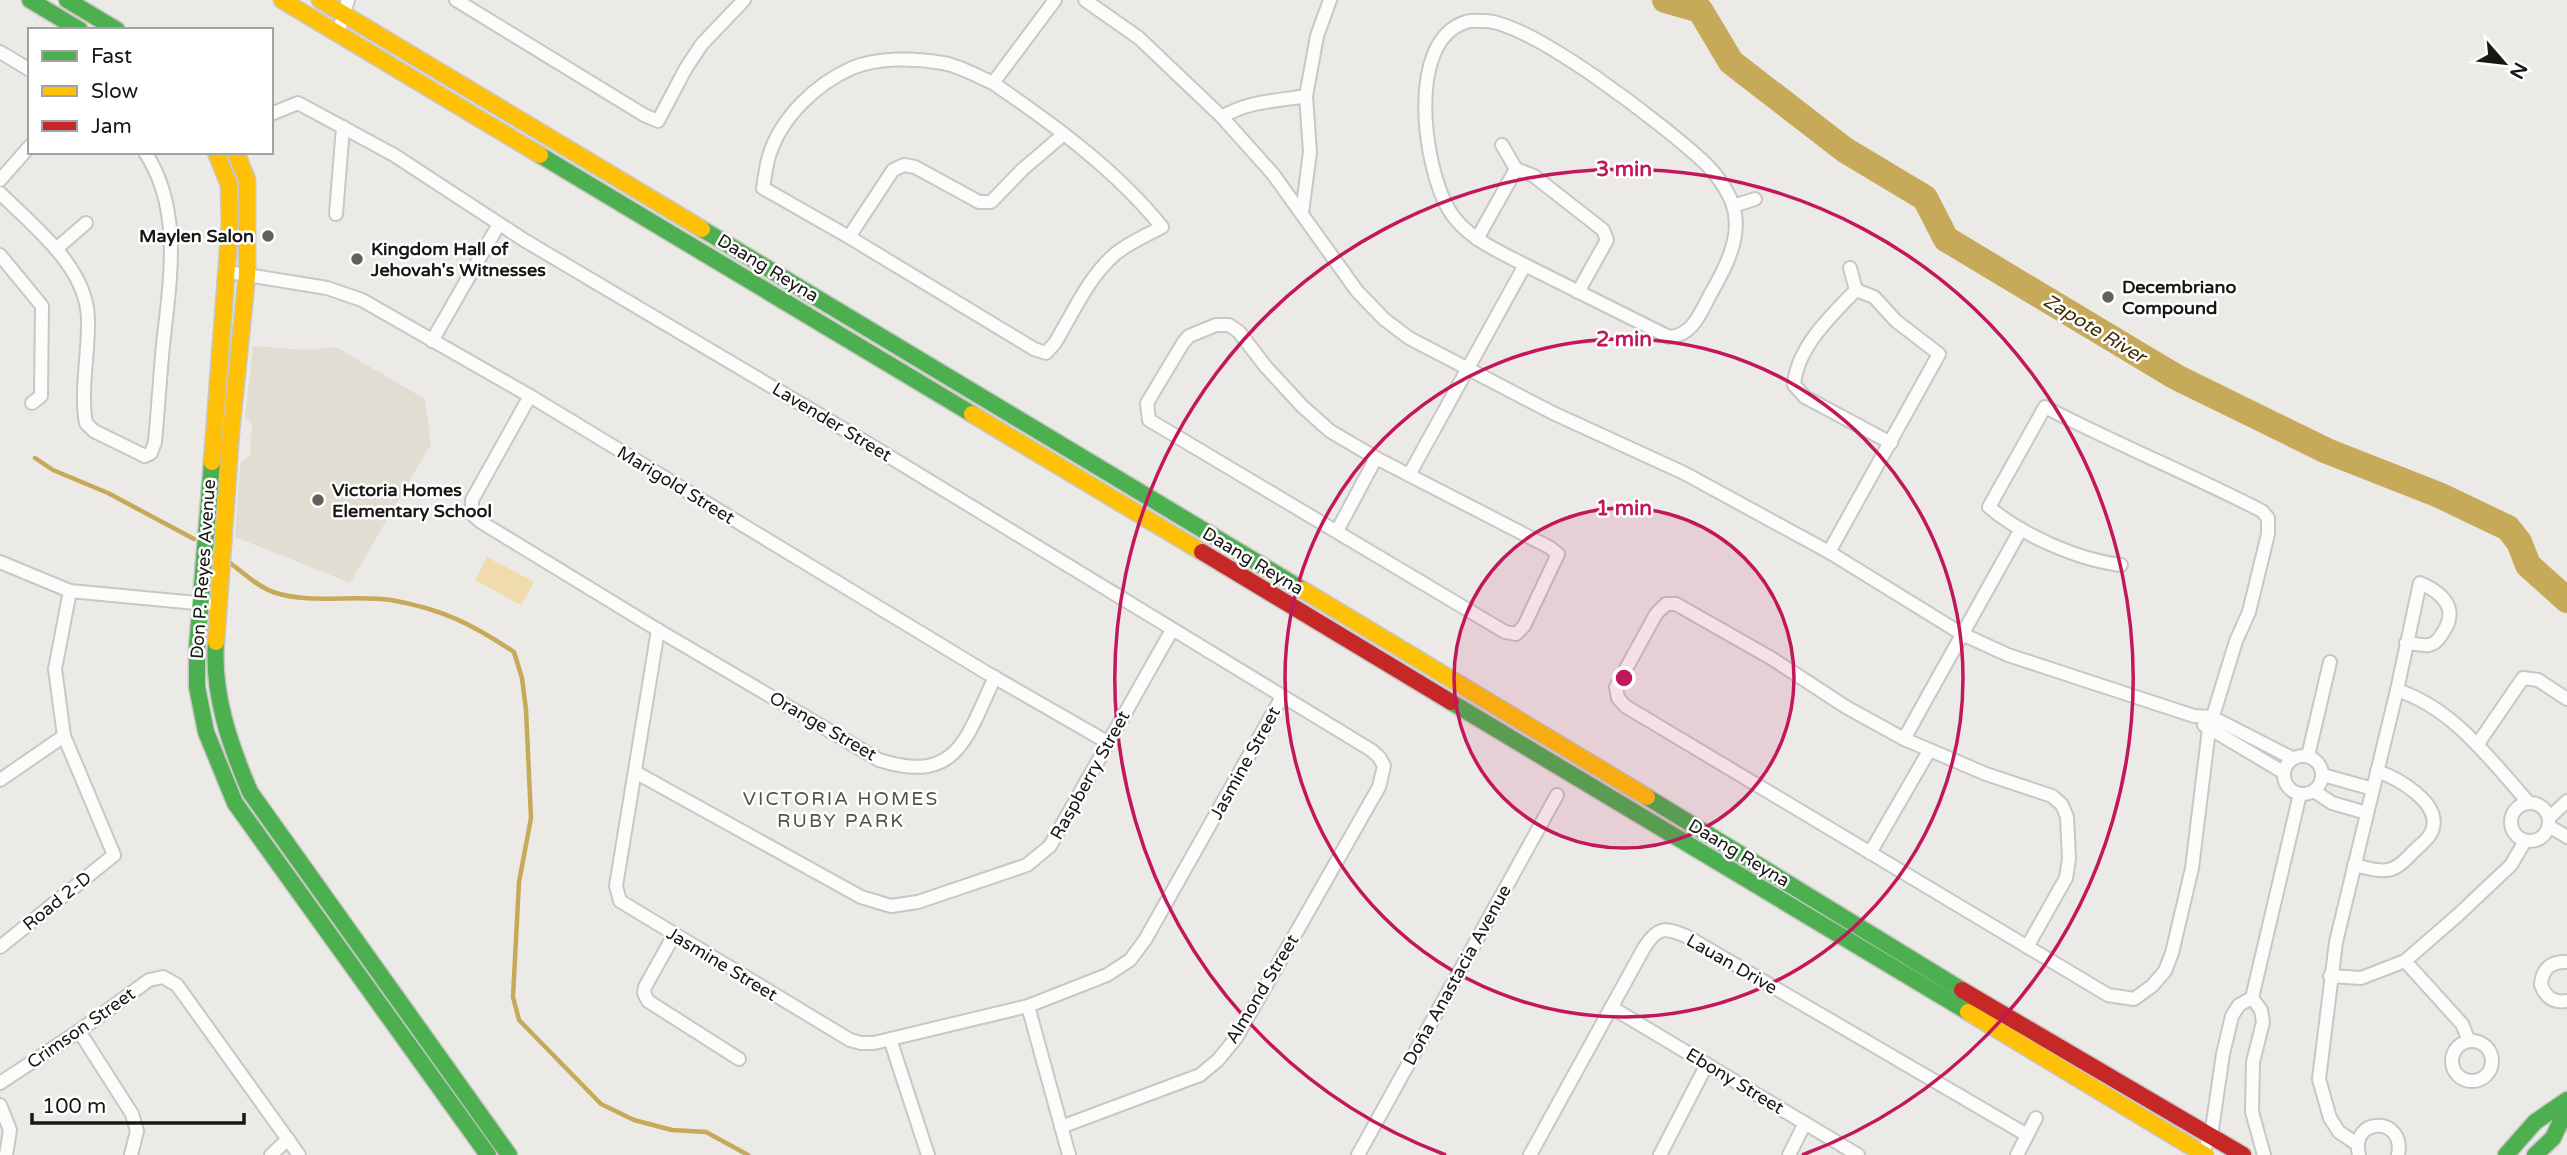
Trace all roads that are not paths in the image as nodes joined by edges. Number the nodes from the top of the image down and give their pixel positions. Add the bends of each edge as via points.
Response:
1 (30, 0) edge
2 (66, 0) edge
3 (282, 0) edge
4 (320, 0) edge
5 (456, 0) edge
6 (744, 0) edge
7 (1055, 0) edge
8 (1085, 0) edge
9 (1330, 0) edge
10 (304, 6) edge
11 (346, 7) edge
12 (56, 16) junction
13 (77, 28) edge
14 (114, 28) edge
15 (338, 33) junction
16 (1, 54) edge
17 (28, 69) edge
18 (992, 83) junction
19 (1306, 96) junction
20 (273, 113) edge
21 (1222, 117) junction
22 (343, 127) junction
23 (1064, 134) junction
24 (1502, 145) dead end
25 (28, 147) edge
26 (146, 154) edge
27 (217, 154) edge
28 (237, 154) edge
29 (1516, 169) junction
30 (0, 180) edge
31 (0, 193) edge
32 (1755, 199) dead end
33 (1733, 206) junction
34 (1302, 213) junction
35 (336, 214) dead end
36 (86, 223) dead end
37 (499, 224) junction
38 (849, 237) junction
39 (1477, 239) junction
40 (56, 250) junction
41 (0, 255) edge
42 (1525, 265) junction
43 (1850, 268) dead end
44 (228, 272) junction
45 (247, 275) junction
46 (1856, 290) junction
47 (1578, 292) junction
48 (432, 341) junction
49 (1469, 371) junction
50 (530, 396) junction
51 (32, 403) dead end
52 (1891, 443) junction
53 (1376, 458) junction
54 (1409, 475) junction
55 (2021, 529) junction
56 (1336, 531) junction
57 (1829, 552) junction
58 (0, 562) edge
59 (2122, 565) dead end
60 (70, 591) junction
61 (200, 603) junction
62 (219, 605) junction
63 (1172, 630) junction
64 (658, 631) junction
65 (1962, 634) junction
66 (2406, 643) junction
67 (2330, 662) dead end
68 (995, 677) junction
69 (2397, 690) junction
70 (1282, 697) junction
71 (2567, 699) edge
72 (2210, 723) junction
73 (64, 736) junction
74 (1904, 740) junction
75 (1107, 742) junction
76 (2477, 745) junction
77 (1572, 751) junction
78 (1929, 751) junction
79 (2308, 757) junction
80 (2292, 758) junction
81 (1384, 766) joint
82 (1562, 769) junction
83 (2377, 771) junction
84 (635, 772) junction
85 (2283, 772) junction
86 (2323, 775) junction
87 (0, 780) edge
88 (2373, 789) junction
89 (2314, 792) junction
90 (2300, 794) junction
91 (1557, 795) dead end
92 (2528, 802) junction
93 (2567, 802) edge
94 (2367, 813) junction
95 (2549, 822) junction
96 (2567, 837) edge
97 (2525, 841) junction
98 (1870, 853) junction
99 (2354, 865) junction
100 (674, 935) junction
101 (0, 947) edge
102 (2027, 947) junction
103 (2405, 961) junction
104 (2567, 962) edge
105 (2330, 976) junction
106 (2252, 998) junction
107 (2567, 1001) edge
108 (1028, 1006) junction
109 (1611, 1007) junction
110 (79, 1031) junction
111 (890, 1039) junction
112 (2469, 1041) dead end
113 (739, 1059) dead end
114 (1707, 1064) junction
115 (0, 1083) edge
116 (2567, 1100) edge
117 (0, 1105) edge
118 (2567, 1108) edge
119 (2036, 1118) dead end
120 (1805, 1123) junction
121 (1061, 1127) junction
122 (2027, 1135) junction
123 (2211, 1136) junction
124 (288, 1139) junction
125 (2358, 1149) edge
126 (2203, 1154) edge
127 (6, 1155) edge
128 (131, 1155) edge
129 (271, 1155) edge
130 (299, 1155) edge
131 (488, 1155) edge
132 (509, 1155) edge
133 (928, 1155) edge
134 (1069, 1155) edge
135 (1358, 1155) edge
136 (1530, 1155) edge
137 (1660, 1155) edge
138 (1789, 1155) edge
139 (1858, 1155) edge
140 (2017, 1155) edge
141 (2243, 1155) edge
142 (2264, 1155) edge
143 (2398, 1155) edge
144 (2507, 1155) edge
145 (2535, 1155) edge

1 - 12 main road
2 - 12 main road
2 - 14 main road
3 - 10 main road, Daang Reyna
4 - 11 main road, Daang Reyna
5 - 6 street via 658,121 702,44
7 - 18 street
8 - 21 street via 1139,38
9 - 19 street via 1317,36
10 - 15 main road, Daang Reyna
11 - 15 street
11 - 77 main road, Daang Reyna
12 - 13 main road
15 - 82 main road, Daang Reyna
16 - 17 street
18 - 23 street
18 - 38 street via 945,63 885,61 854,68 801,103 770,154 763,188
19 - 21 street via 1250,105
19 - 34 street via 1310,152
20 - 22 street, Lavender Street via 298,103
21 - 34 street
22 - 35 street
22 - 37 street, Lavender Street
23 - 38 street via 991,202 979,202 915,167 893,170
23 - 38 street via 1111,173 1161,228 1131,242 1097,272 1046,353
24 - 29 street
25 - 30 street
26 - 40 street via 165,194 171,277 155,442 145,456 86,423 87,305 80,284
27 - 44 main road, Don P. Reyes Avenue via 229,185
28 - 45 main road, Don P. Reyes Avenue via 247,180
29 - 39 street
29 - 47 street via 1534,176 1603,230 1607,240
31 - 40 street
32 - 33 street
33 - 39 street via 1708,166 1623,96 1539,41 1499,22 1465,22 1447,34 1435,52 1427,76 1424,116 1428,149 1449,211
33 - 47 street via 1736,228 1727,267 1691,328 1680,337 1669,337
34 - 49 street via 1357,291 1384,319
36 - 40 street
37 - 48 street
37 - 63 street, Lavender Street
39 - 42 street
41 - 51 street via 42,306 41,396
42 - 47 street
42 - 49 street
43 - 46 street
44 - 45 street, Marigold Street
44 - 61 main road, Don P. Reyes Avenue
45 - 48 street, Marigold Street via 344,293
45 - 62 main road, Don P. Reyes Avenue
46 - 52 street via 1874,298 1939,354
46 - 52 street via 1816,334 1795,373 1794,385 1805,397
48 - 50 street, Marigold Street
49 - 54 street
49 - 57 street via 1684,473
50 - 64 street via 472,500 472,514
50 - 68 street, Marigold Street
52 - 57 street
53 - 54 street
53 - 56 street
53 - 56 street via 1330,430 1301,405 1228,325 1189,336 1147,403 1149,420
54 - 56 street via 1558,554 1516,634 1505,632
55 - 59 street via 2081,556
55 - 65 street
55 - 72 street via 1989,507 2045,407 2196,477 2269,518 2249,612
57 - 65 street
58 - 60 street
60 - 61 street
60 - 73 street via 55,669
61 - 62 street
61 - 131 main road, Don P. Reyes Avenue via 197,687 217,764 236,803
62 - 132 main road, Don P. Reyes Avenue via 216,685 234,755 250,792
63 - 70 street, Lavender Street
63 - 75 street, Raspberry Street
64 - 68 street, Orange Street via 879,760 901,767 941,764 956,752
64 - 84 street, Jasmine Street
65 - 72 street via 2008,655
65 - 74 street
66 - 66 street via 2414,607 2420,583 2445,599 2448,626 2430,645
66 - 69 street
67 - 79 street
68 - 75 street, Marigold Street
69 - 76 street via 2441,711
69 - 83 street
70 - 81 street, Lavender Street via 1371,750
70 - 108 street, Jasmine Street via 1130,960 1107,975
71 - 76 street via 2538,680 2523,678
72 - 80 street
72 - 85 street
72 - 102 street via 2192,868 2165,971 2134,999 2119,998
73 - 87 street
73 - 101 street, Road 2-D via 114,855
74 - 78 street
74 - 98 street via 1676,604 1665,604 1656,614 1616,687 1625,706
75 - 84 street, Raspberry Street via 1039,858 904,906 861,897
76 - 92 street
77 - 82 main road
77 - 123 main road, Daang Reyna via 1990,1007
78 - 98 street
78 - 102 street via 2052,796 2062,805 2067,817 2066,878
79 - 80 street
79 - 86 street via 2319,763
80 - 85 street
81 - 121 street, Almond Street via 1379,787 1236,1038 1218,1060 1200,1075
82 - 126 main road, Daang Reyna
83 - 88 street
83 - 99 street via 2410,786 2431,811 2432,831 2386,871
84 - 100 street, Jasmine Street via 616,886 620,901
85 - 90 street via 2288,787
86 - 88 street
86 - 89 street
88 - 94 street
89 - 90 street
89 - 94 street via 2332,803
90 - 106 street
91 - 135 street, Doña Anastacia Avenue
92 - 95 street via 2541,806
92 - 97 street via 2519,805 2511,817 2513,832
93 - 95 street
94 - 99 street
95 - 96 street
95 - 97 street via 2540,839
97 - 103 street via 2511,865
98 - 102 street
99 - 105 street
100 - 111 street, Jasmine Street via 850,1040 860,1044
100 - 113 street via 645,987 648,1001
103 - 105 street via 2361,978
103 - 112 street via 2462,1024
104 - 107 street via 2551,964 2542,985 2550,999
105 - 125 street via 2319,1079 2330,1118
106 - 123 street via 2232,1016
106 - 142 street via 2263,1022 2253,1062 2252,1112
108 - 111 street, Jasmine Street
108 - 121 street
109 - 114 street, Ebony Street
109 - 122 street, Lauan Drive via 1649,940 1667,929
109 - 136 street, Lauan Drive
110 - 115 street, Crimson Street
110 - 124 street, Crimson Street via 149,980 163,977 177,985
110 - 128 street via 132,1114 137,1131
111 - 133 street
114 - 120 street, Ebony Street
114 - 137 street
116 - 144 main road via 2535,1122
117 - 127 street via 10,1130
118 - 145 main road via 2553,1138
119 - 122 street
120 - 138 street
120 - 139 street, Ebony Street
121 - 134 street
122 - 140 street
123 - 126 street
123 - 141 main road, Daang Reyna
124 - 129 street
124 - 130 street
125 - 143 street via 2360,1135 2384,1126 2396,1135

